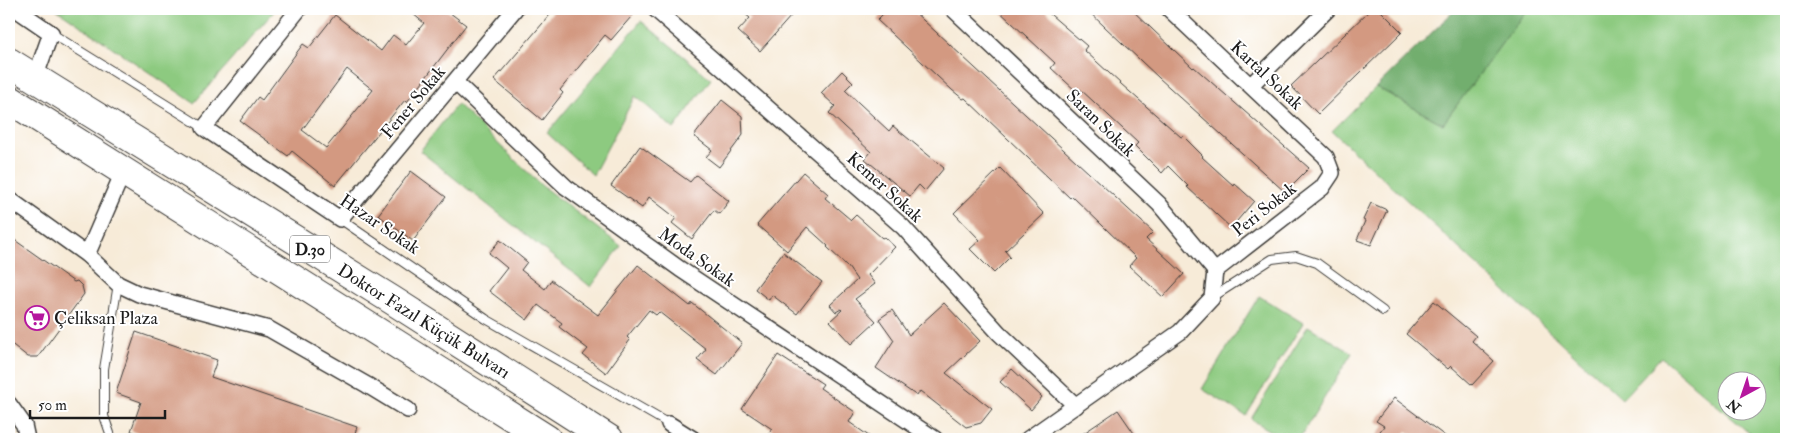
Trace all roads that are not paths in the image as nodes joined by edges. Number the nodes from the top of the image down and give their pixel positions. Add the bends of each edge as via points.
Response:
1 (16, 9) edge
2 (299, 9) edge
3 (515, 9) edge
4 (655, 9) edge
5 (953, 9) edge
6 (1169, 9) edge
7 (1328, 9) edge
8 (50, 33) junction
9 (9, 62) edge
10 (35, 78) junction
11 (455, 82) junction
12 (1250, 85) junction
13 (9, 98) edge
14 (204, 128) junction
15 (124, 170) junction
16 (1332, 173) joint
17 (9, 199) edge
18 (340, 219) junction
19 (88, 255) junction
20 (1215, 271) junction
21 (118, 284) junction
22 (1212, 298) junction
23 (1383, 311) dead end
24 (9, 404) edge
25 (1076, 406) junction
26 (408, 410) dead end
27 (669, 424) joint
28 (27, 439) edge
29 (112, 439) edge
30 (547, 439) edge
31 (609, 439) edge
32 (693, 439) edge
33 (935, 439) edge
34 (1028, 439) edge

1 - 8 street
2 - 14 street
3 - 11 street, Fener Sokak
4 - 25 street, Kemer Sokak via 903,227 999,333
5 - 20 street, Saran Sokak via 1159,204
6 - 12 street, Kartal Sokak
7 - 12 street
8 - 10 street
8 - 14 lane, Hazar Sokak
9 - 10 highway, Doktor Fazıl Küçük Bulvarı / D.30
10 - 31 highway, Doktor Fazıl Küçük Bulvarı / D.30
11 - 18 street, Fener Sokak
11 - 33 street, Moda Sokak via 566,187 680,269
12 - 16 street, Kartal Sokak via 1326,157
13 - 15 highway, Doktor Fazıl Küçük Bulvarı / D.30
14 - 18 street, Hazar Sokak
15 - 19 street
15 - 30 highway, Doktor Fazıl Küçük Bulvarı / D.30
16 - 20 street, Peri Sokak via 1322,188
17 - 19 street
18 - 27 lane, Hazar Sokak via 486,319
19 - 21 street
20 - 22 street
21 - 26 street via 139,294 269,329
21 - 29 lane via 104,369 104,416
22 - 23 lane via 1272,259 1296,256 1317,263
22 - 25 street via 1180,332
24 - 28 street via 24,425
25 - 34 street
27 - 32 street, Hazar Sokak

